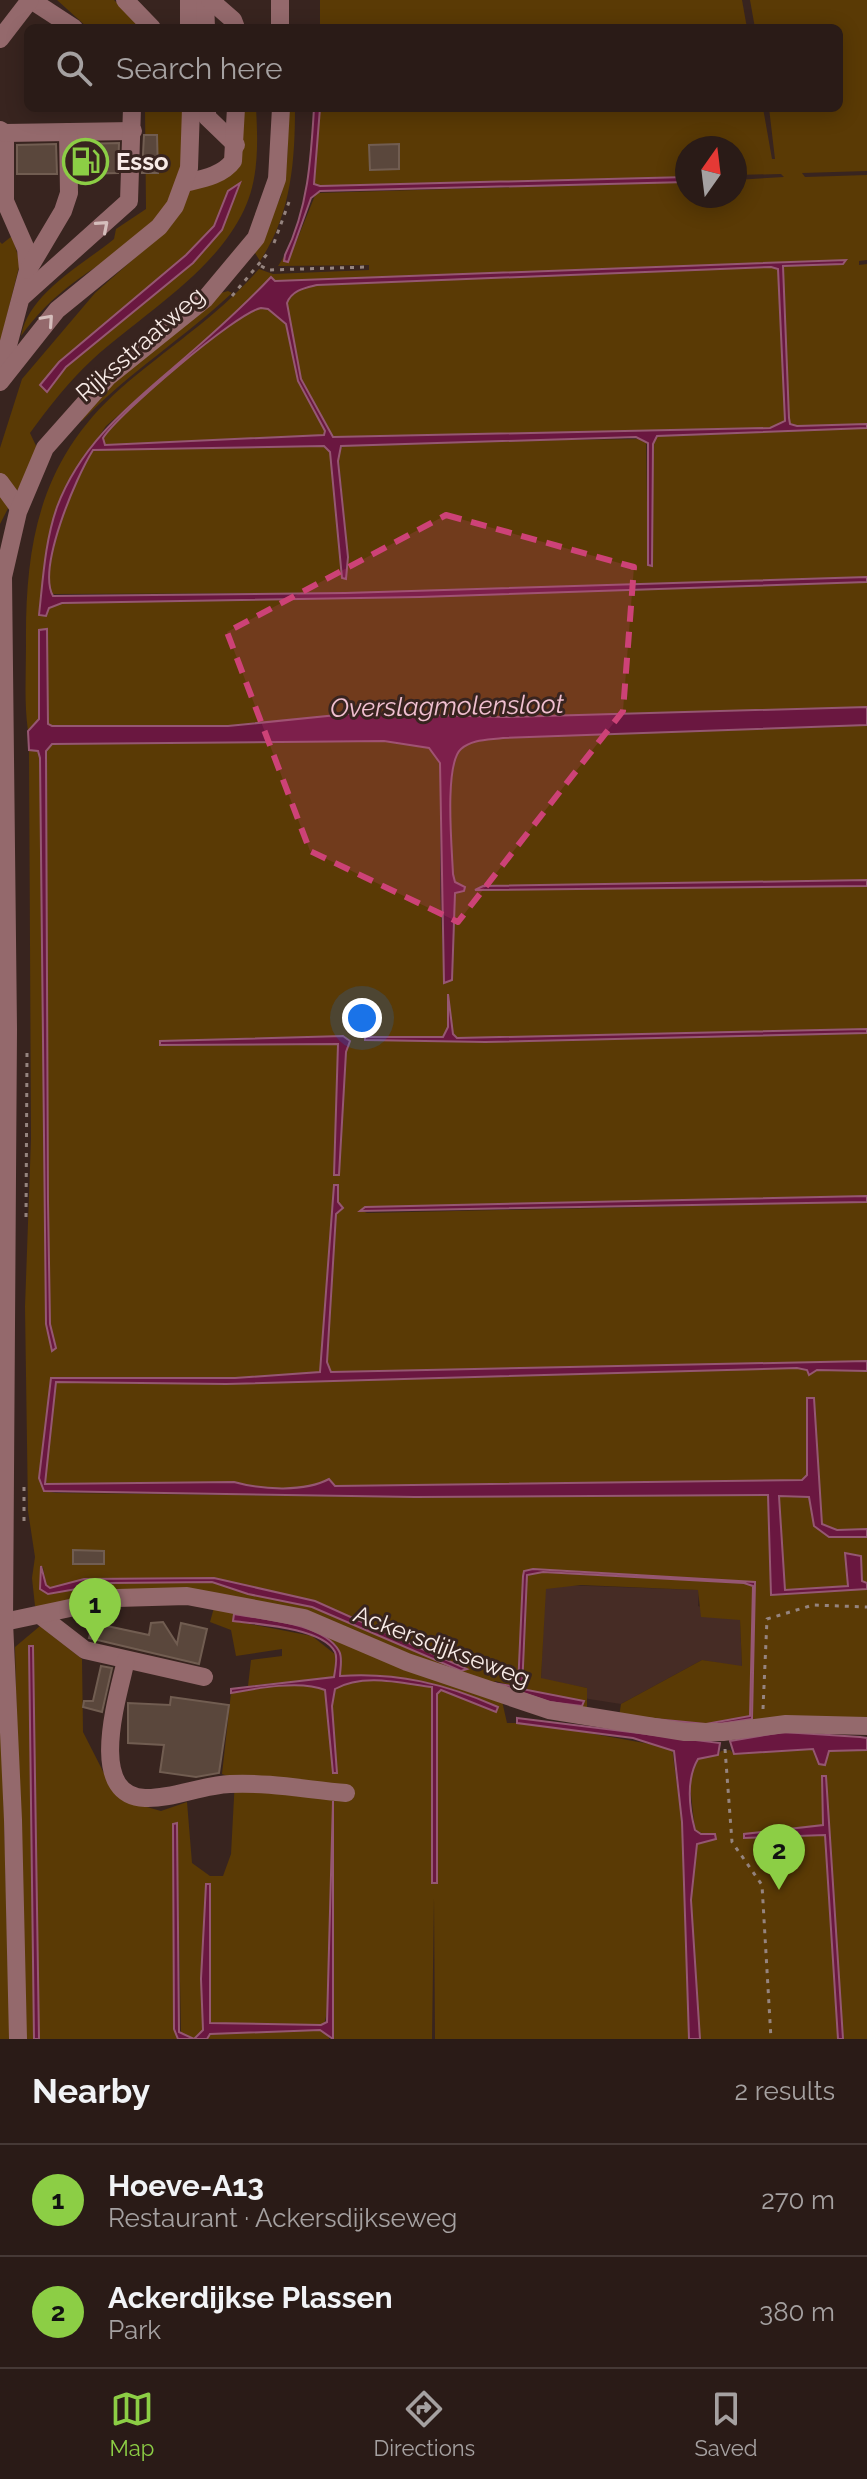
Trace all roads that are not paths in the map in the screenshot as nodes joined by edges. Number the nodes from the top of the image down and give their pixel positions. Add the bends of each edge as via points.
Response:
1 (30, 0) edge
2 (125, 0) edge
3 (189, 0) edge
4 (208, 0) edge
5 (280, 0) edge
6 (68, 24) edge
7 (148, 24) edge
8 (189, 24) edge
9 (206, 24) edge
10 (234, 24) edge
11 (280, 24) edge
12 (0, 39) edge
13 (132, 112) edge
14 (191, 112) edge
15 (207, 112) edge
16 (236, 112) edge
17 (281, 112) edge
18 (133, 131) junction
19 (2, 132) edge
20 (68, 132) junction
21 (236, 145) junction
22 (184, 183) junction
23 (28, 270) junction
24 (23, 296) junction
25 (0, 380) edge
26 (0, 482) edge
27 (19, 508) junction
28 (41, 1616) junction
29 (4, 1622) junction
30 (126, 1660) junction
31 (204, 1677) dead end
32 (867, 1726) edge
33 (346, 1793) dead end
34 (18, 2039) edge

1 - 6 street
1 - 12 street
2 - 7 street
3 - 8 street
4 - 9 street
4 - 10 street
5 - 11 street
13 - 18 street
14 - 22 street via 192,151
15 - 21 street
16 - 21 street
17 - 27 street, Rijksstraatweg via 280,160 252,260 129,358 74,413 45,448
18 - 20 street
24 -> 18 street via 129,201
19 - 20 street
19 - 23 street via 5,201 26,249
20 - 23 street via 69,193
21 - 22 street via 228,167
25 -> 22 street via 57,310 159,227
23 - 24 street
24 - 25 street
26 - 27 street
27 - 29 street, Rijksstraatweg via 3,577 8,1013
28 - 29 street, Ackersdijkseweg
28 - 30 street via 85,1650
28 - 32 street, Ackersdijkseweg via 117,1598 226,1601 304,1618 532,1707 685,1732
29 - 34 street, Rijksstraatweg
30 - 31 street
30 - 33 street via 109,1742 113,1775 125,1792 145,1798 230,1784

